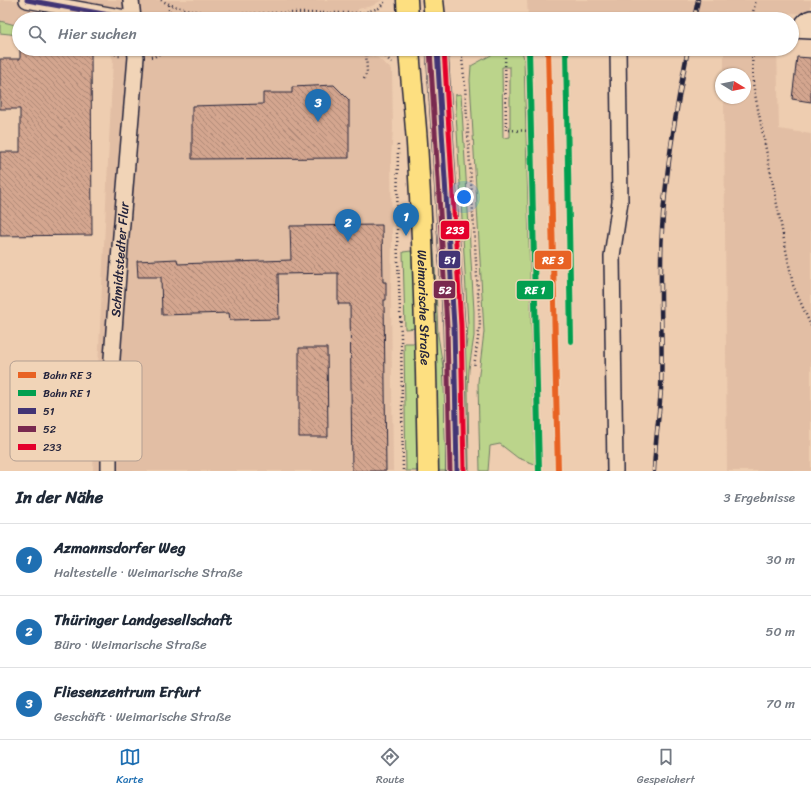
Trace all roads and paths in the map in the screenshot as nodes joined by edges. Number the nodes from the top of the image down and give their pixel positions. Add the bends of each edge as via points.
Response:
1 (26, 0) edge
2 (131, 0) edge
3 (160, 0) edge
4 (386, 0) edge
5 (407, 0) edge
6 (434, 0) edge
7 (756, 0) edge
8 (169, 5) junction
9 (93, 12) edge
10 (132, 12) edge
11 (169, 12) edge
12 (197, 12) edge
13 (366, 12) edge
14 (408, 12) edge
15 (435, 12) edge
16 (753, 12) edge
17 (811, 18) edge
18 (802, 30) edge
19 (136, 56) edge
20 (366, 56) edge
21 (385, 56) edge
22 (401, 56) edge
23 (402, 56) edge
24 (438, 56) edge
25 (462, 56) edge
26 (505, 56) edge
27 (618, 56) edge
28 (752, 56) edge
29 (364, 79) dead end
30 (533, 131) dead end
31 (398, 143) dead end
32 (811, 326) edge
33 (112, 361) edge
34 (473, 374) dead end
35 (403, 471) edge
36 (428, 471) edge
37 (457, 471) edge
38 (615, 471) edge

1 - 9 street
2 - 10 street
3 - 8 path
4 - 13 path via 379,8
5 - 14 main road
6 - 15 main road
7 - 16 path
8 - 11 path
8 - 12 path
17 - 18 street via 802,24
19 - 33 street, Schmidtstedter Flur
20 - 29 path via 367,72
21 - 22 path via 394,66
23 - 36 main road, Weimarische Straße via 417,142 426,336
24 - 37 main road via 454,326
25 - 34 path via 480,324
26 - 30 path via 506,130
27 - 38 street via 620,202 612,256
28 - 32 path via 753,84 793,285
31 - 35 path via 397,234

